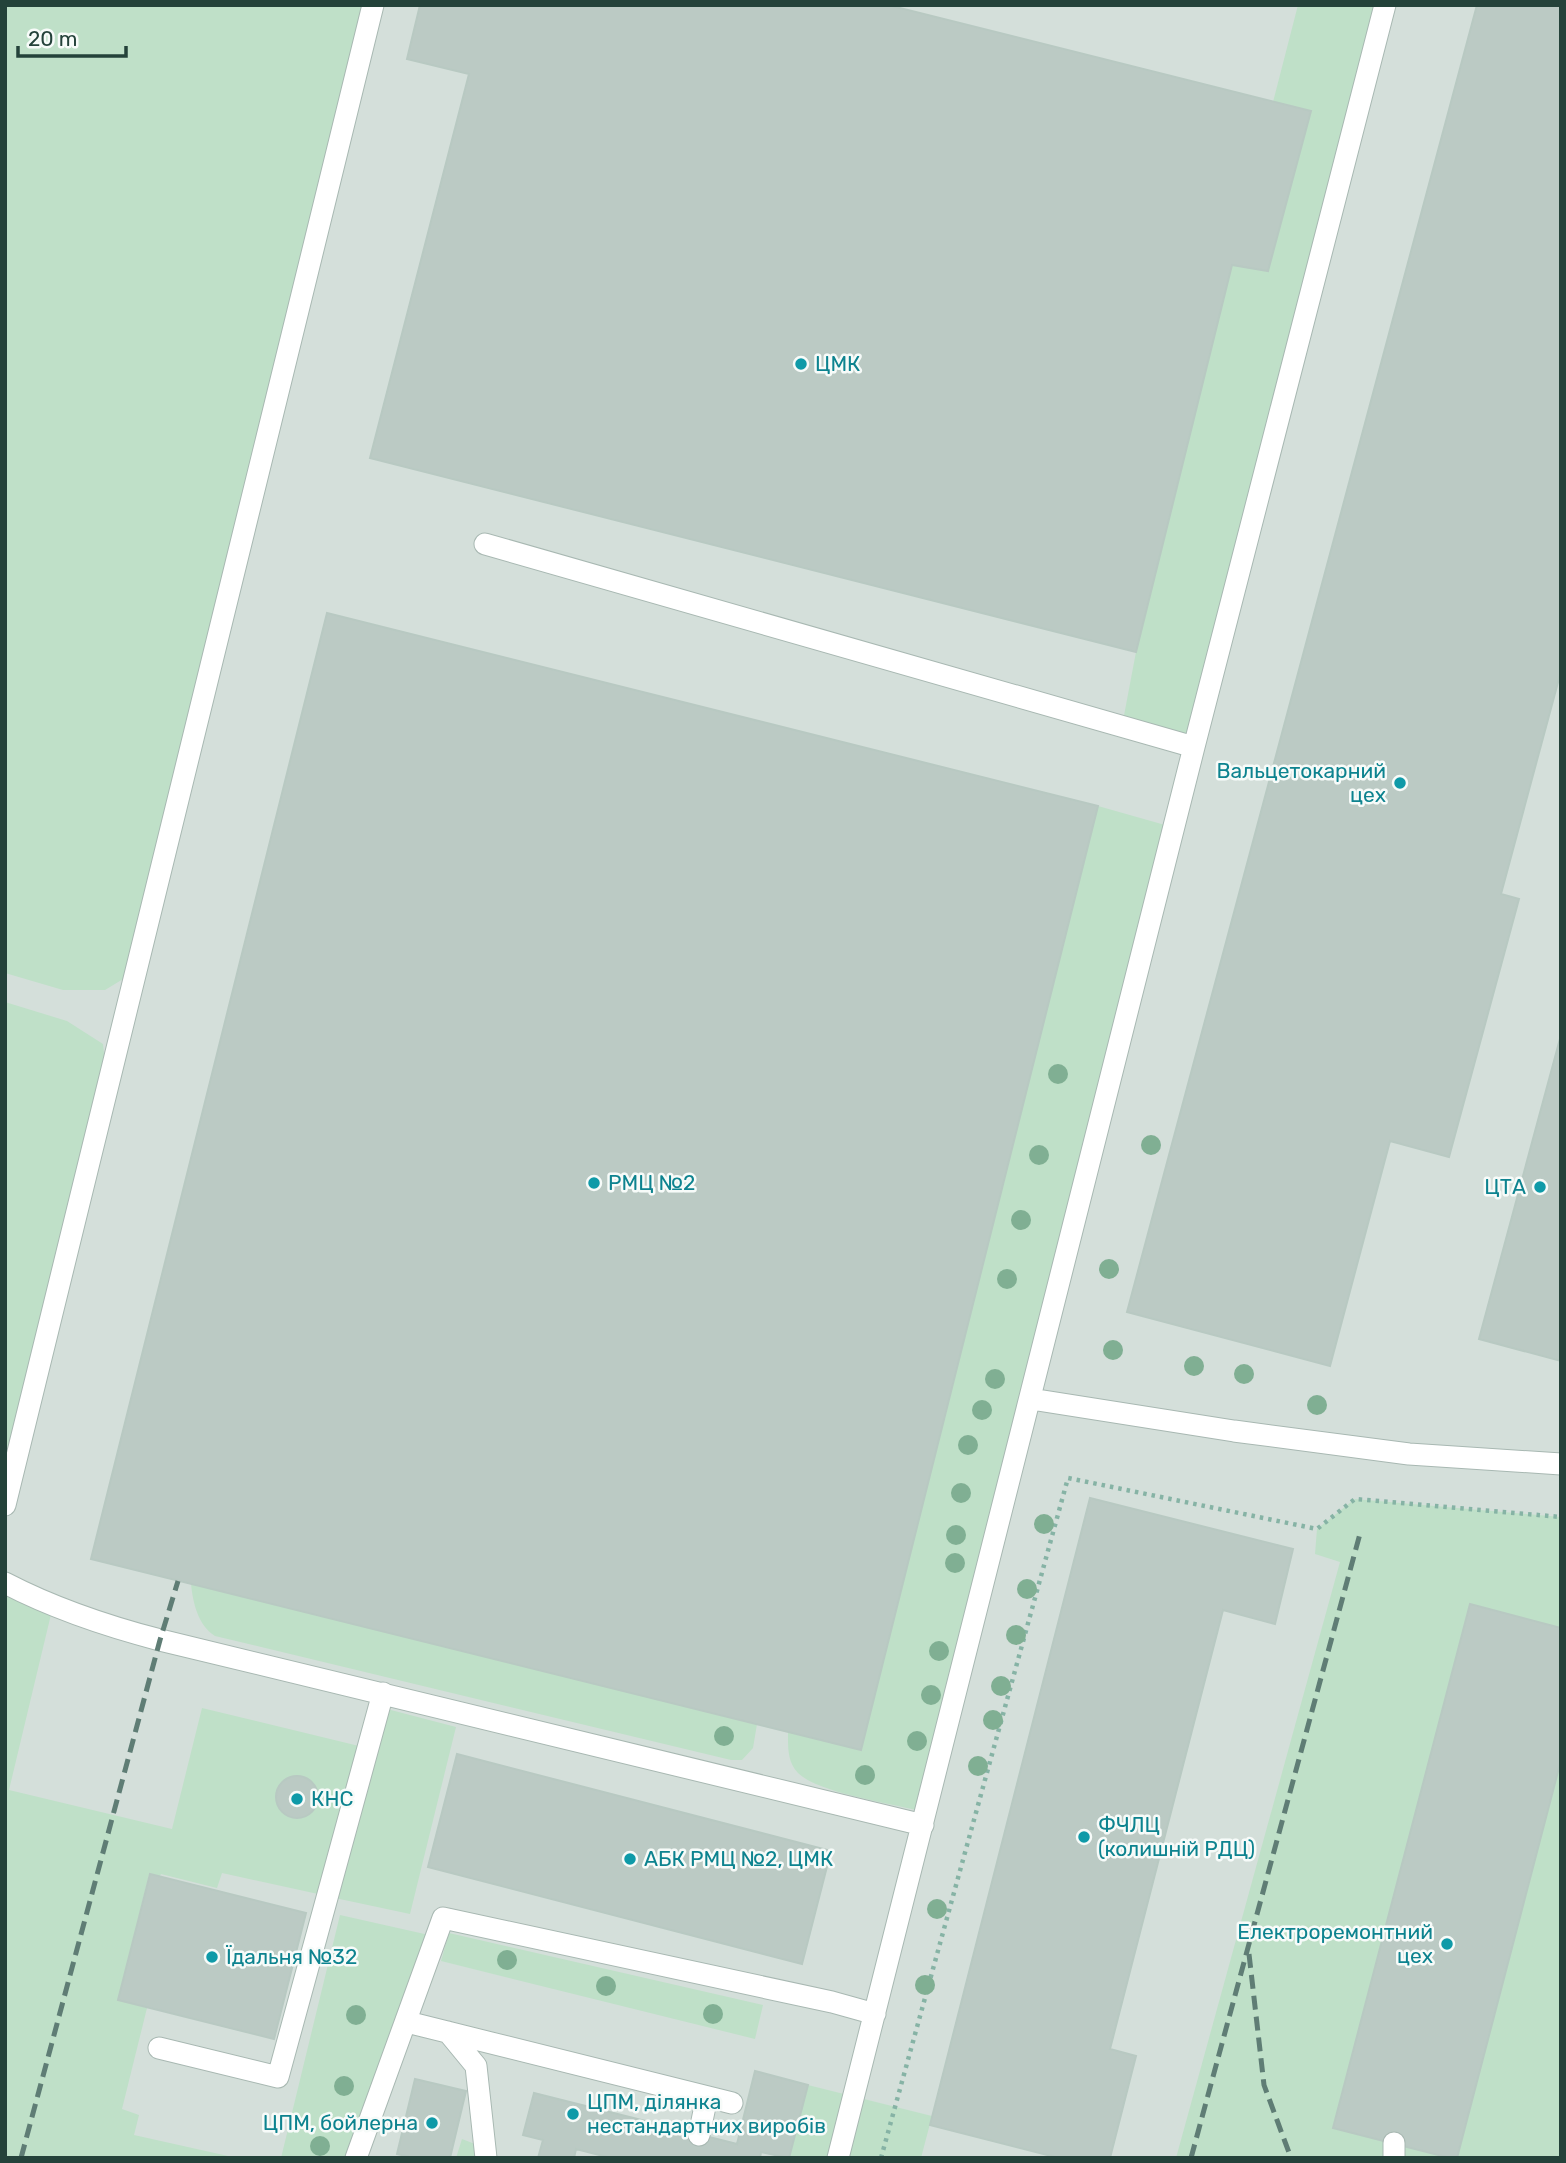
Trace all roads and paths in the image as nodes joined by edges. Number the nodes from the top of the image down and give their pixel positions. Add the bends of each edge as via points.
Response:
1 (373, 5) edge
2 (1385, 5) edge
3 (485, 544) dead end
4 (1194, 747) junction
5 (1031, 1399) junction
6 (1561, 1464) edge
7 (5, 1505) edge
8 (1561, 1517) edge
9 (5, 1583) edge
10 (383, 1693) junction
11 (923, 1825) junction
12 (874, 2014) junction
13 (407, 2022) junction
14 (447, 2032) junction
15 (159, 2048) dead end
16 (707, 2097) junction
17 (732, 2103) dead end
18 (699, 2135) dead end
19 (356, 2158) edge
20 (486, 2158) edge
21 (838, 2158) edge
22 (881, 2158) edge

1 - 7 lane
2 - 4 lane
3 - 4 lane
4 - 5 lane
5 - 6 lane via 1409,1454
5 - 11 lane
8 - 22 path via 1355,1499 1317,1529 1068,1478
9 - 10 lane via 100,1624
10 - 11 lane
10 - 15 lane via 278,2077
11 - 12 lane
12 - 13 lane via 443,1918
12 - 21 lane
13 - 14 lane
13 - 19 lane
14 - 16 lane
14 - 20 lane via 476,2066
16 - 17 lane
16 - 18 lane

